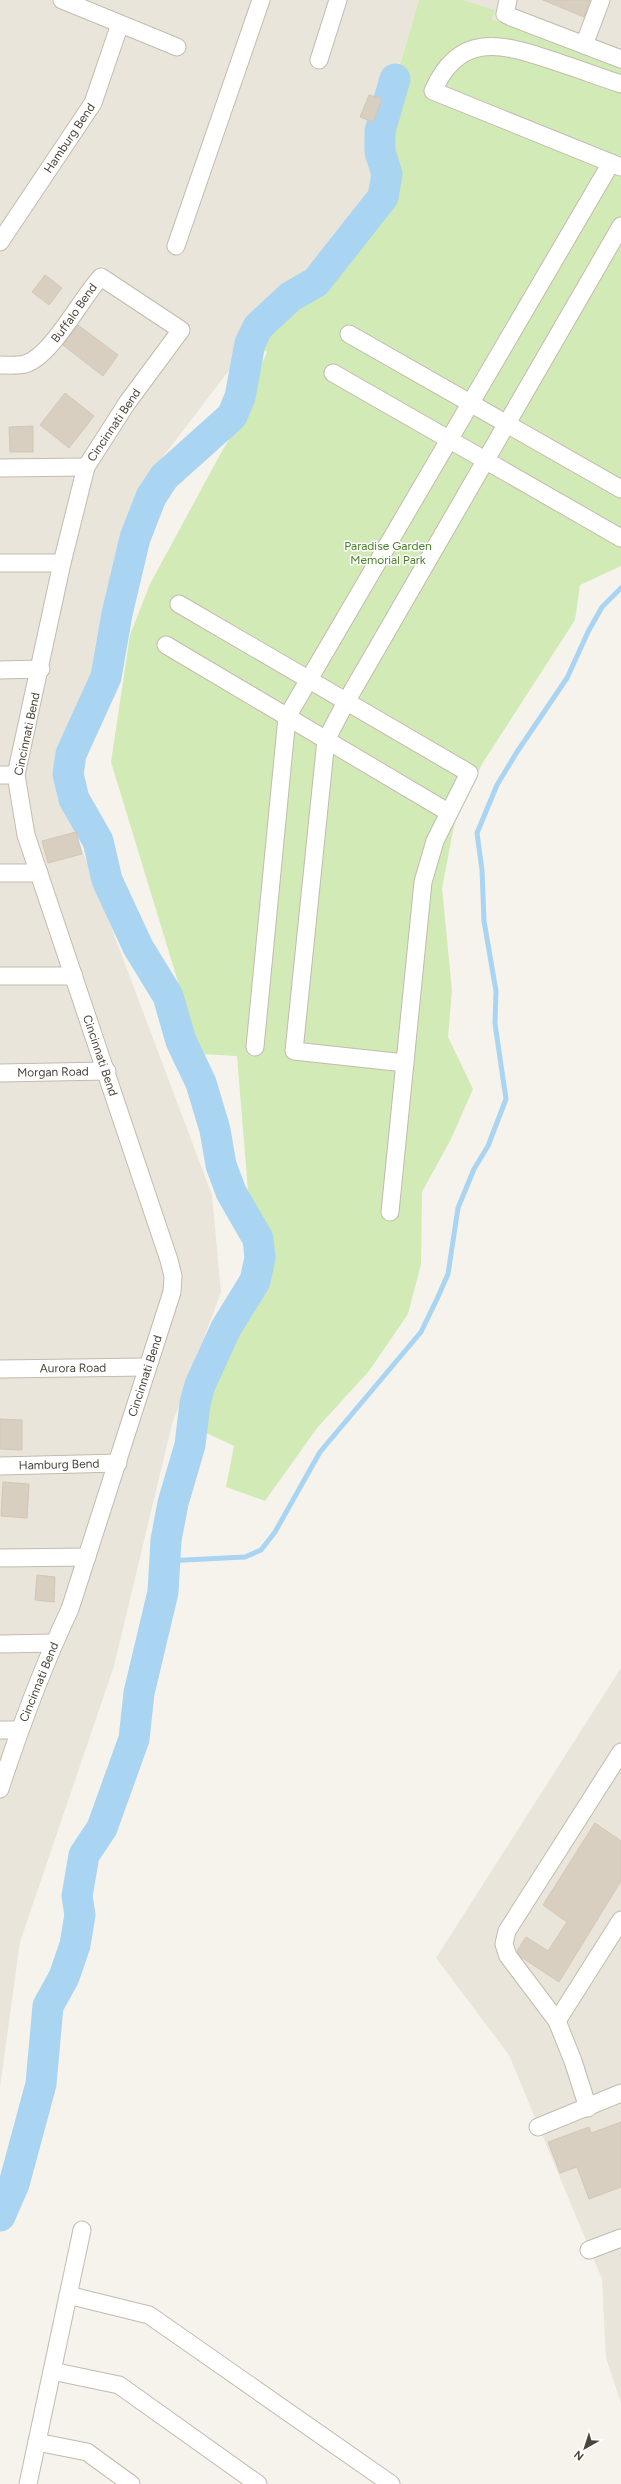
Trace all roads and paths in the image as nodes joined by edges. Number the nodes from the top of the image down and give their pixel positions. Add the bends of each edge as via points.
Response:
1 (62, 0) edge
2 (261, 0) edge
3 (338, 0) edge
4 (508, 0) edge
5 (601, 0) edge
6 (120, 24) junction
7 (584, 45) junction
8 (177, 47) dead end
9 (621, 59) edge
10 (319, 60) dead end
11 (621, 84) edge
12 (616, 165) edge
13 (621, 226) edge
14 (0, 242) edge
15 (176, 246) dead end
16 (182, 332) joint
17 (349, 334) dead end
18 (0, 365) edge
19 (333, 373) dead end
20 (472, 402) junction
21 (508, 423) junction
22 (450, 439) junction
23 (486, 460) junction
24 (86, 467) junction
25 (0, 468) edge
26 (621, 489) edge
27 (621, 538) edge
28 (0, 563) edge
29 (62, 563) junction
30 (179, 604) dead end
31 (166, 645) dead end
32 (0, 670) edge
33 (41, 670) junction
34 (309, 680) junction
35 (346, 702) junction
36 (287, 717) junction
37 (326, 740) junction
38 (8, 775) edge
39 (448, 812) junction
40 (0, 873) edge
41 (39, 873) junction
42 (0, 976) edge
43 (74, 976) junction
44 (255, 1048) dead end
45 (405, 1062) junction
46 (107, 1071) junction
47 (0, 1073) edge
48 (390, 1212) dead end
49 (147, 1367) junction
50 (0, 1369) edge
51 (118, 1463) junction
52 (0, 1466) edge
53 (87, 1557) junction
54 (0, 1558) edge
55 (54, 1643) junction
56 (0, 1644) edge
57 (0, 1730) edge
58 (19, 1730) junction
59 (621, 1752) edge
60 (0, 1790) edge
61 (621, 1920) edge
62 (557, 2021) junction
63 (621, 2093) edge
64 (588, 2108) junction
65 (538, 2127) dead end
66 (82, 2230) dead end
67 (621, 2238) edge
68 (589, 2250) dead end
69 (68, 2295) junction
70 (52, 2371) junction
71 (37, 2442) junction
72 (28, 2484) edge
73 (131, 2484) edge
74 (258, 2484) edge
75 (391, 2484) edge

1 - 6 street
2 - 15 street
3 - 10 street
4 - 7 street via 505,14
5 - 7 street
6 - 8 street
6 - 14 street, Hamburg Bend via 93,104
7 - 9 street
11 - 12 street via 524,50 487,45 467,51 449,64 433,91
12 - 20 street
13 - 21 street
16 - 18 street, Buffalo Bend via 180,327 101,277 53,341 36,357 24,364
16 - 24 street, Cincinnati Bend via 127,403
17 - 20 street
19 - 22 street
20 - 21 street
20 - 22 street
21 - 23 street
21 - 26 street
22 - 23 street
22 - 34 street
23 - 27 street
23 - 35 street
24 - 25 street
24 - 29 street, Cincinnati Bend
28 - 29 street
29 - 33 street, Cincinnati Bend
30 - 34 street
31 - 36 street
32 - 33 street
33 - 38 street, Cincinnati Bend
34 - 35 street
34 - 36 street
35 - 37 street
35 - 39 street via 469,773
36 - 37 street
36 - 44 street
37 - 39 street
37 - 45 street via 294,1051
38 - 41 street, Cincinnati Bend
39 - 45 street via 434,840 424,876
40 - 41 street
41 - 43 street, Cincinnati Bend
42 - 43 street
43 - 46 street, Cincinnati Bend
45 - 48 street
46 - 47 street, Morgan Road
46 - 49 street, Cincinnati Bend via 170,1260 173,1276 172,1292
49 - 50 street, Aurora Road
49 - 51 street, Cincinnati Bend
51 - 52 street, Hamburg Bend
51 - 53 street, Cincinnati Bend
53 - 54 street
53 - 55 street, Cincinnati Bend via 70,1609
55 - 56 street
55 - 58 street, Cincinnati Bend
57 - 58 street
58 - 60 street, Cincinnati Bend
59 - 62 street via 507,1931 504,1944 508,1956
61 - 62 street
62 - 64 street
63 - 64 street
64 - 65 street
66 - 69 street
67 - 68 street
69 - 70 street
69 - 75 street via 149,2315
70 - 71 street
70 - 74 street via 119,2385
71 - 72 street
71 - 73 street via 87,2452

